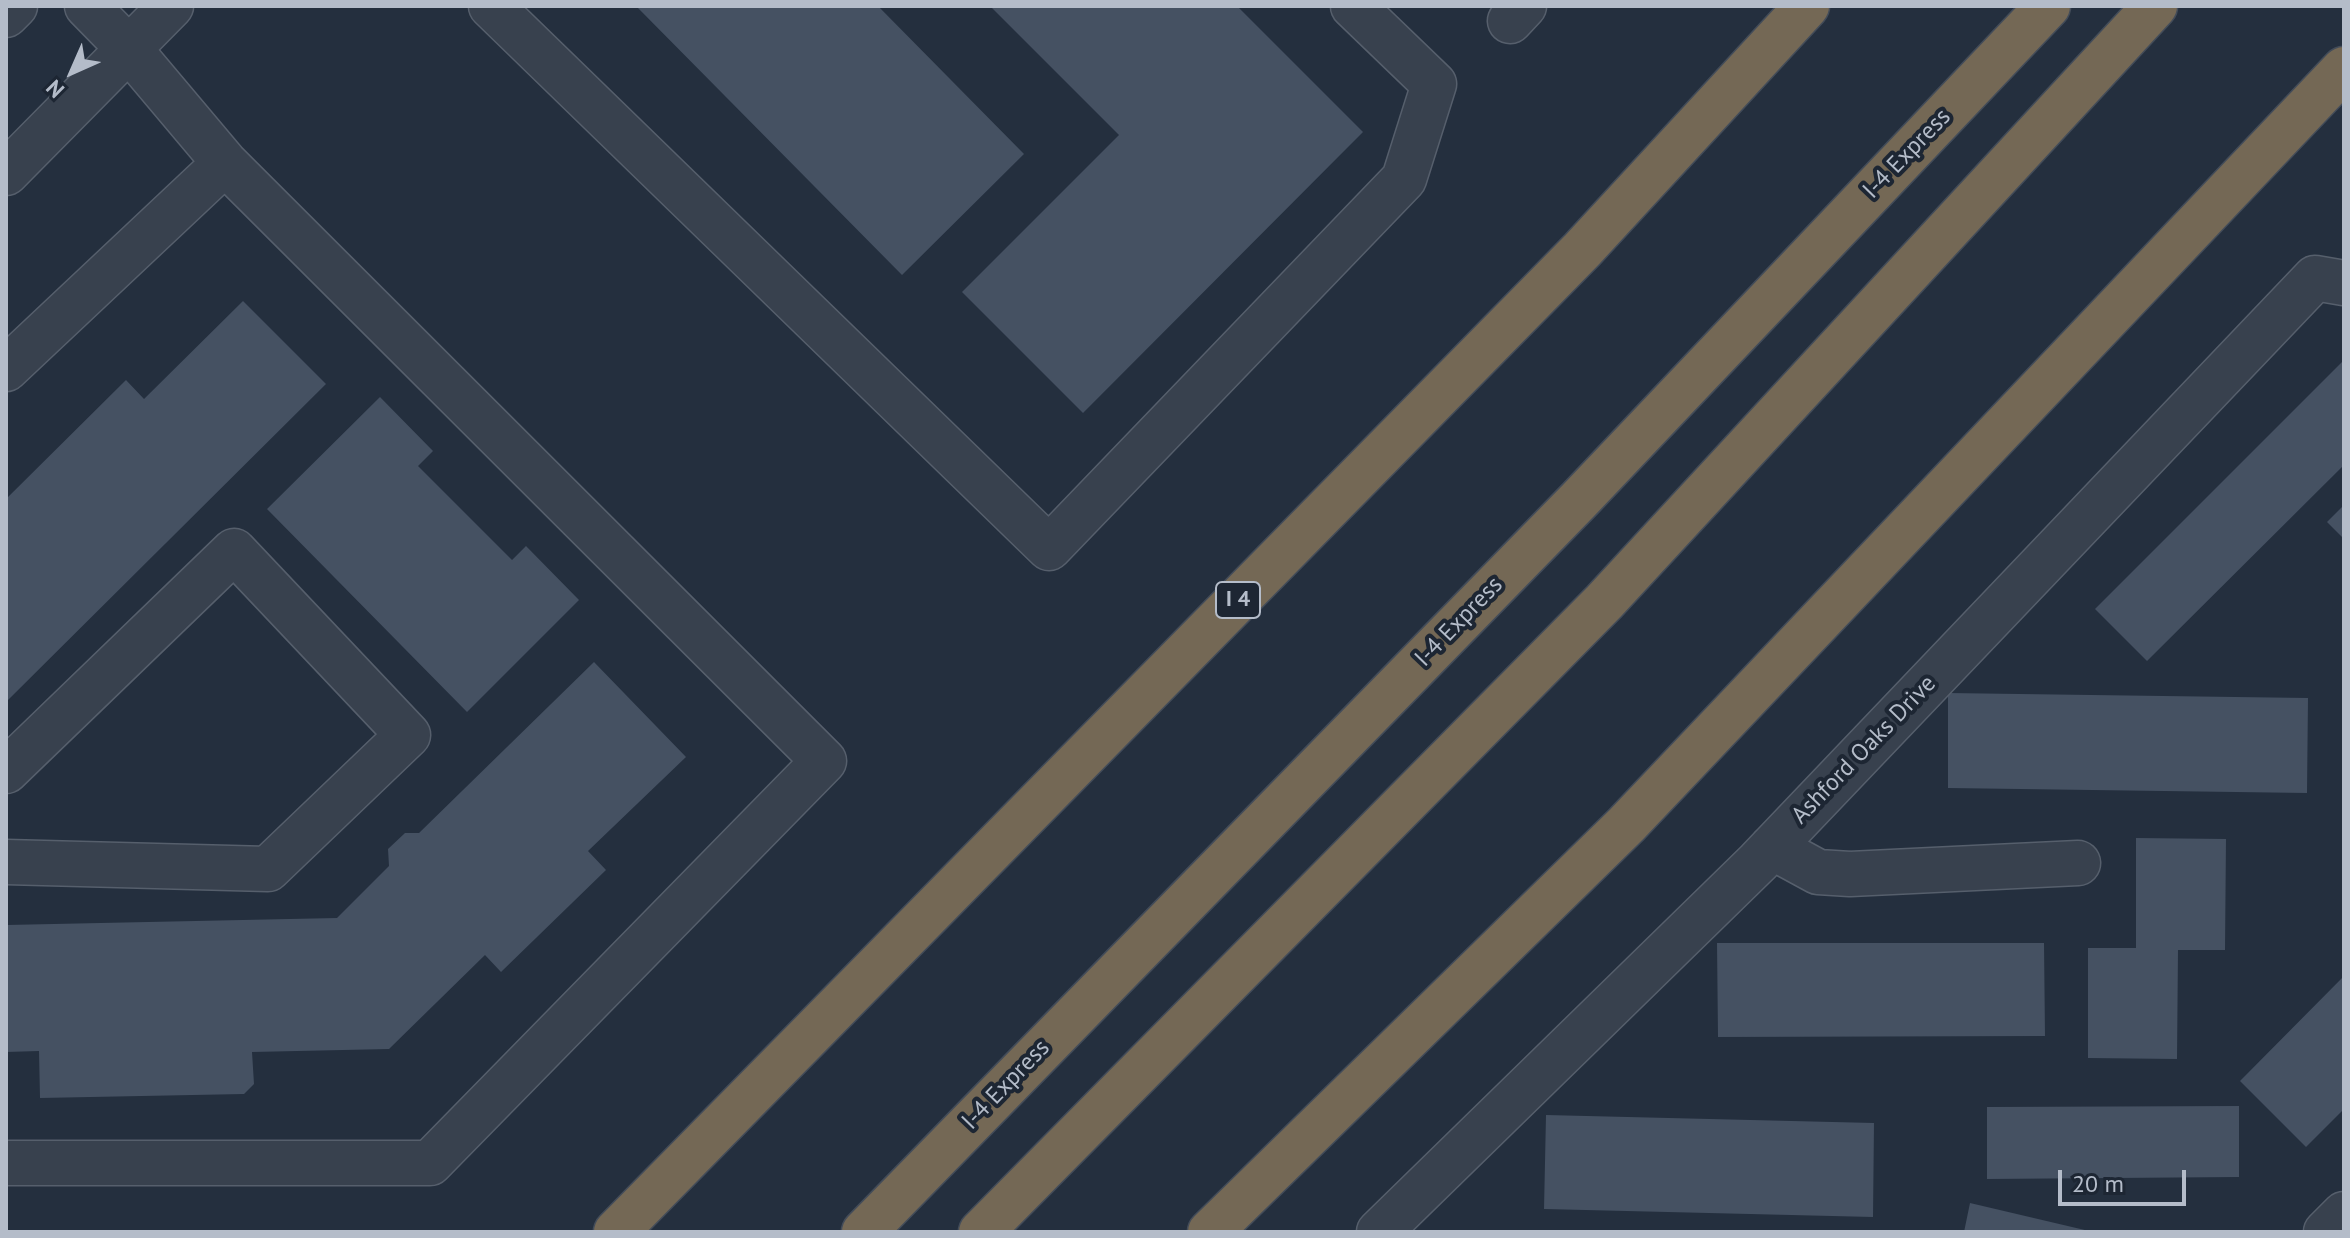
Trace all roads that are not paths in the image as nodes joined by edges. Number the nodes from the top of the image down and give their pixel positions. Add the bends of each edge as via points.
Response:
1 (15, 6) edge
2 (87, 6) edge
3 (171, 6) edge
4 (491, 6) edge
5 (1353, 6) edge
6 (1807, 6) edge
7 (2048, 6) edge
8 (2155, 6) edge
9 (6, 15) edge
10 (129, 49) junction
11 (2344, 69) edge
12 (225, 163) junction
13 (6, 173) edge
14 (2344, 283) edge
15 (6, 369) edge
16 (6, 771) edge
17 (1772, 847) junction
18 (6, 862) edge
19 (2078, 863) dead end
20 (6, 1163) edge
21 (2344, 1214) edge
22 (616, 1232) edge
23 (864, 1232) edge
24 (981, 1232) edge
25 (1210, 1232) edge
26 (1379, 1232) edge
27 (2326, 1232) edge

1 - 9 street
2 - 10 street
3 - 10 street
4 - 5 street via 1049,548 1404,179 1434,84
6 - 22 highway, I 4 via 1582,250
7 - 23 highway, I-4 Express via 1579,500
8 - 24 highway via 1604,602
10 - 12 street
10 - 13 street
11 - 25 highway via 1626,825
12 - 15 street
12 - 20 street via 824,761 430,1163
14 - 17 street, Ashford Oaks Drive via 2315,278 2306,286
16 - 18 street via 234,551 408,735 268,869
17 - 19 street via 1829,873
17 - 26 street, Ashford Oaks Drive
21 - 27 street

